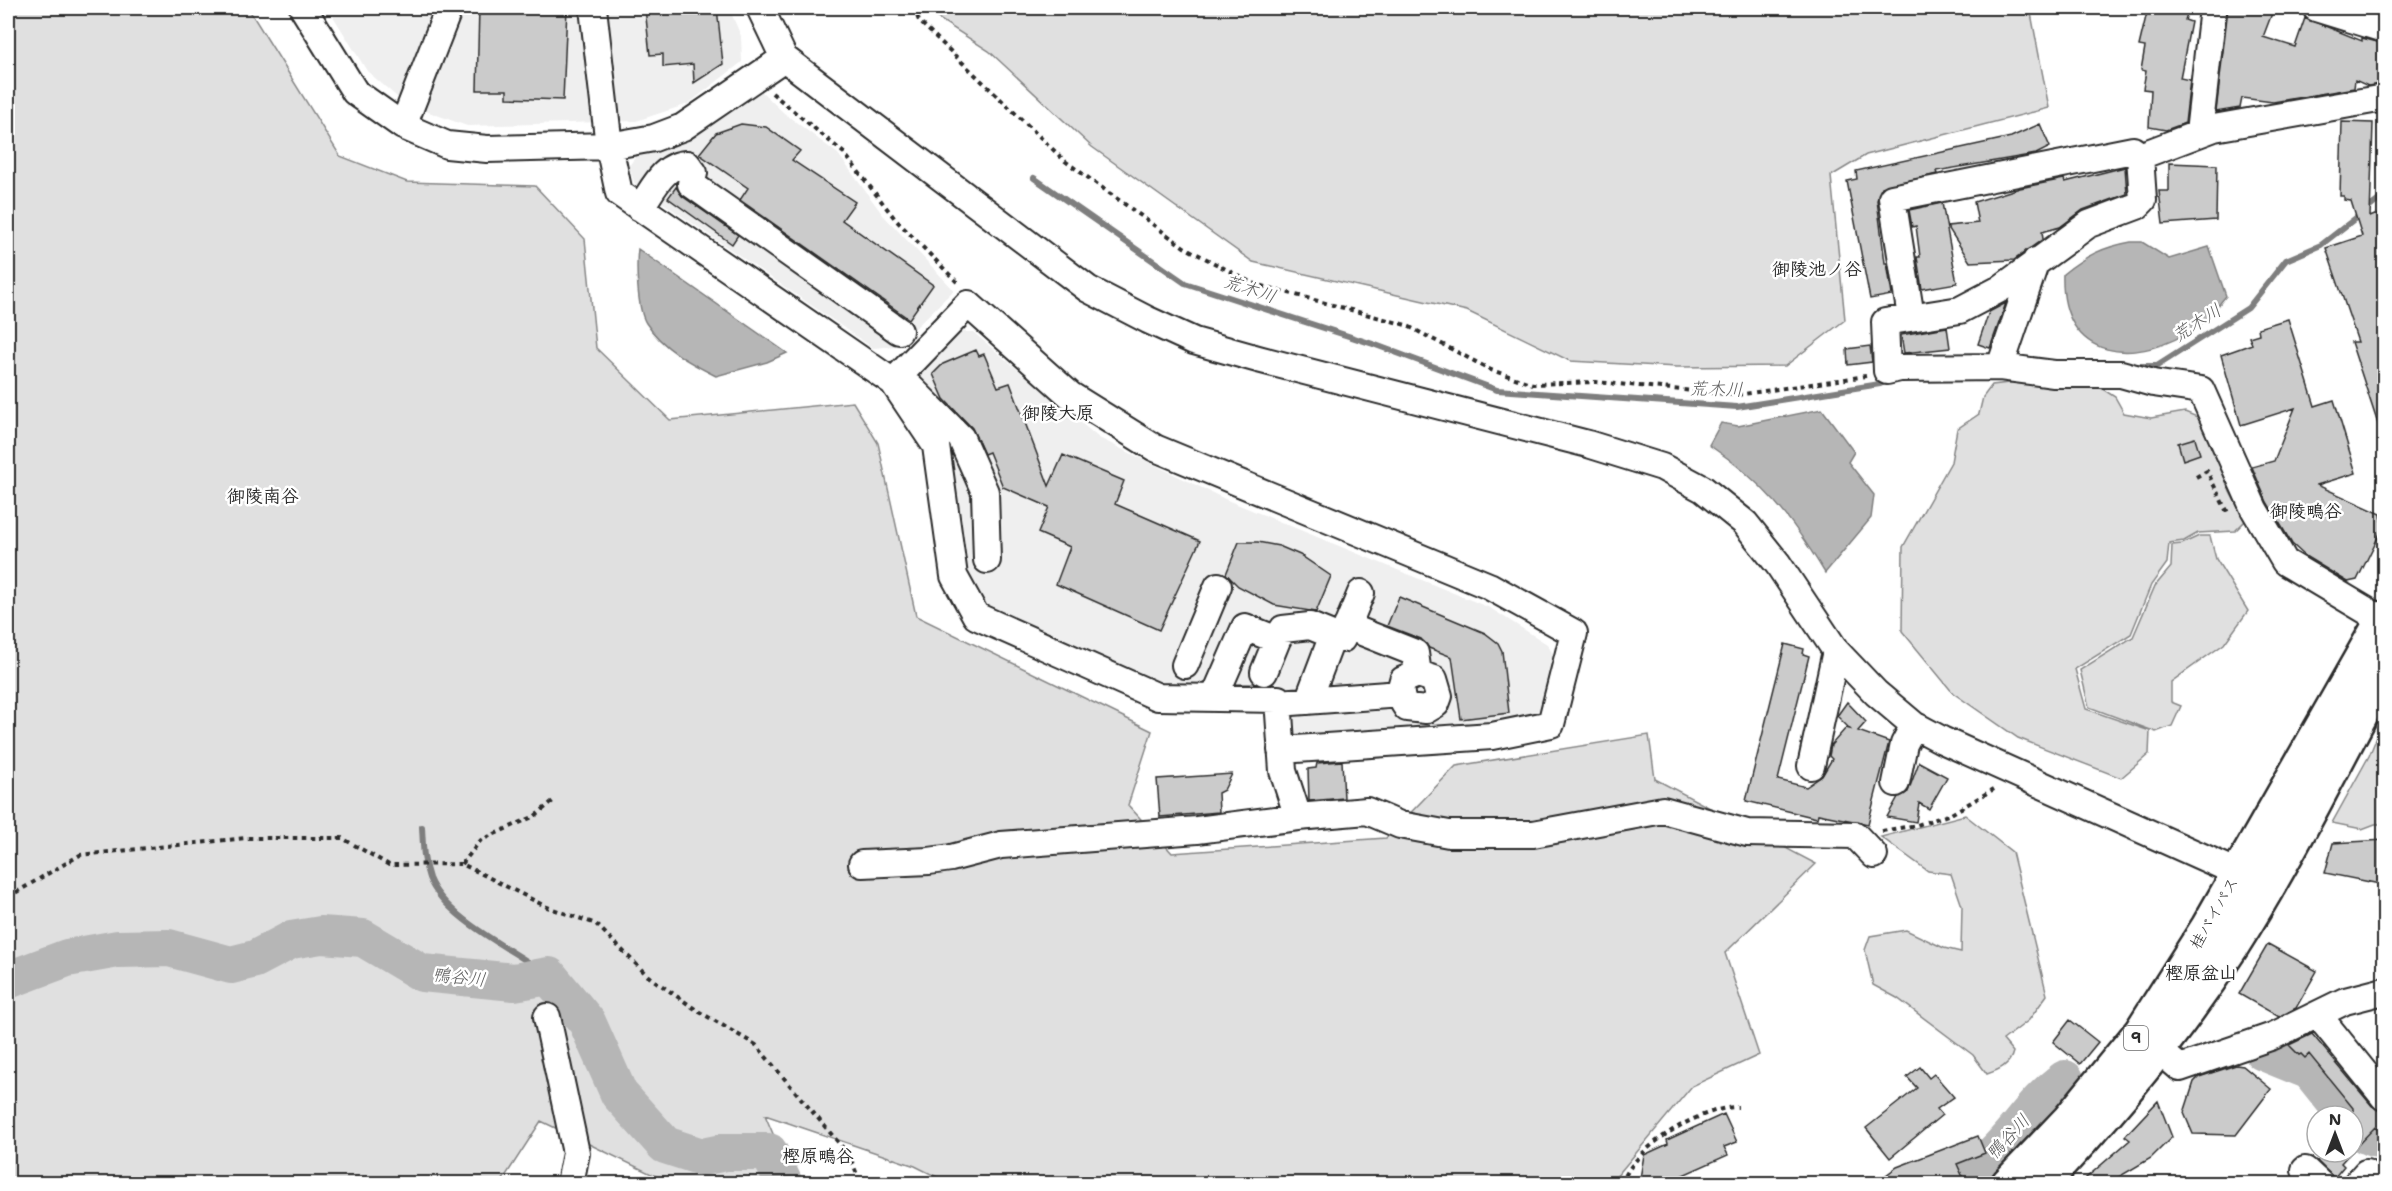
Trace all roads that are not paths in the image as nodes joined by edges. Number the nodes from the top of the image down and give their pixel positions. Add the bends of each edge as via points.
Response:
1 (303, 8) edge
2 (448, 8) edge
3 (593, 8) edge
4 (760, 8) edge
5 (2213, 8) edge
6 (2316, 8) edge
7 (2385, 29) edge
8 (784, 58) junction
9 (2385, 98) edge
10 (403, 126) junction
11 (2199, 133) junction
12 (609, 146) junction
13 (2140, 156) junction
14 (640, 208) junction
15 (2036, 261) junction
16 (1911, 317) junction
17 (899, 331) dead end
18 (2000, 367) junction
19 (892, 381) junction
20 (987, 560) dead end
21 (1218, 586) dead end
22 (1361, 593) dead end
23 (1208, 610) junction
24 (2384, 620) edge
25 (1245, 627) junction
26 (1340, 631) junction
27 (1277, 640) junction
28 (1836, 651) junction
29 (1185, 665) dead end
30 (2385, 671) edge
31 (1264, 672) dead end
32 (1418, 674) junction
33 (1401, 694) junction
34 (1214, 698) junction
35 (1308, 701) junction
36 (1278, 703) junction
37 (1914, 725) junction
38 (1281, 750) junction
39 (1811, 766) dead end
40 (1896, 783) dead end
41 (1298, 817) junction
42 (1874, 855) dead end
43 (862, 864) dead end
44 (2252, 879) junction
45 (2385, 991) edge
46 (2318, 1015) junction
47 (547, 1017) dead end
48 (2159, 1050) junction
49 (2385, 1096) edge
50 (570, 1184) edge
51 (2008, 1184) edge
52 (2041, 1184) edge

1 - 10 street via 355,92
2 - 10 street
3 - 12 street
4 - 8 street
5 - 11 street
6 - 7 street
8 - 12 street via 683,127 654,138
8 - 28 street via 1088,289 1148,320 1194,341 1258,360 1588,444 1662,467 1703,489 1745,523 1778,564
9 - 11 street
10 - 12 street via 447,145 487,149
11 - 13 street
12 - 14 street via 619,193
13 - 15 street via 2143,200 2137,206 2089,224
13 - 16 street via 2133,150 1892,198
14 - 17 street via 666,170 676,164 687,164 694,173 691,184
14 - 19 street
15 - 16 street via 2000,289 1960,310
15 - 18 street
16 - 18 street via 1885,322 1887,371
18 - 24 street via 2054,374 2121,374 2201,390 2254,509 2285,562
19 - 20 street via 908,386 961,438 986,492
19 - 34 street via 936,446 954,576 976,616 1158,697
19 - 38 street via 968,304 1070,395 1155,448 1489,586 1574,633 1551,724 1492,736
21 - 23 street
22 - 26 street
23 - 25 street
23 - 29 street
24 - 44 highway, 桂バイパス / 9
25 - 27 street
25 - 34 street
26 - 27 street via 1311,626 1283,629
26 - 32 street via 1415,654
26 - 35 street
27 - 31 street
28 - 37 street
28 - 39 street
30 - 44 highway, 桂バイパス / 9
32 - 33 street via 1403,680
32 - 33 street via 1434,679 1436,704 1416,711 1407,708
33 - 35 street
34 - 36 street via 1278,699
35 - 36 street
36 - 38 street
37 - 40 street via 1904,744
37 - 44 street
38 - 41 street via 1283,771
41 - 42 street via 1367,811 1400,825 1449,834 1533,834 1663,810 1747,832 1855,835
41 - 43 street via 1197,830 1001,844 951,858
44 - 48 highway, 桂バイパス / 9 via 2233,944
44 - 51 highway, 桂バイパス / 9 via 2208,927 2141,1032 2069,1120
45 - 46 street via 2345,1001
46 - 48 street via 2272,1036 2180,1068
46 - 49 street
47 - 50 street via 576,1153
48 - 52 highway, 桂バイパス / 9

